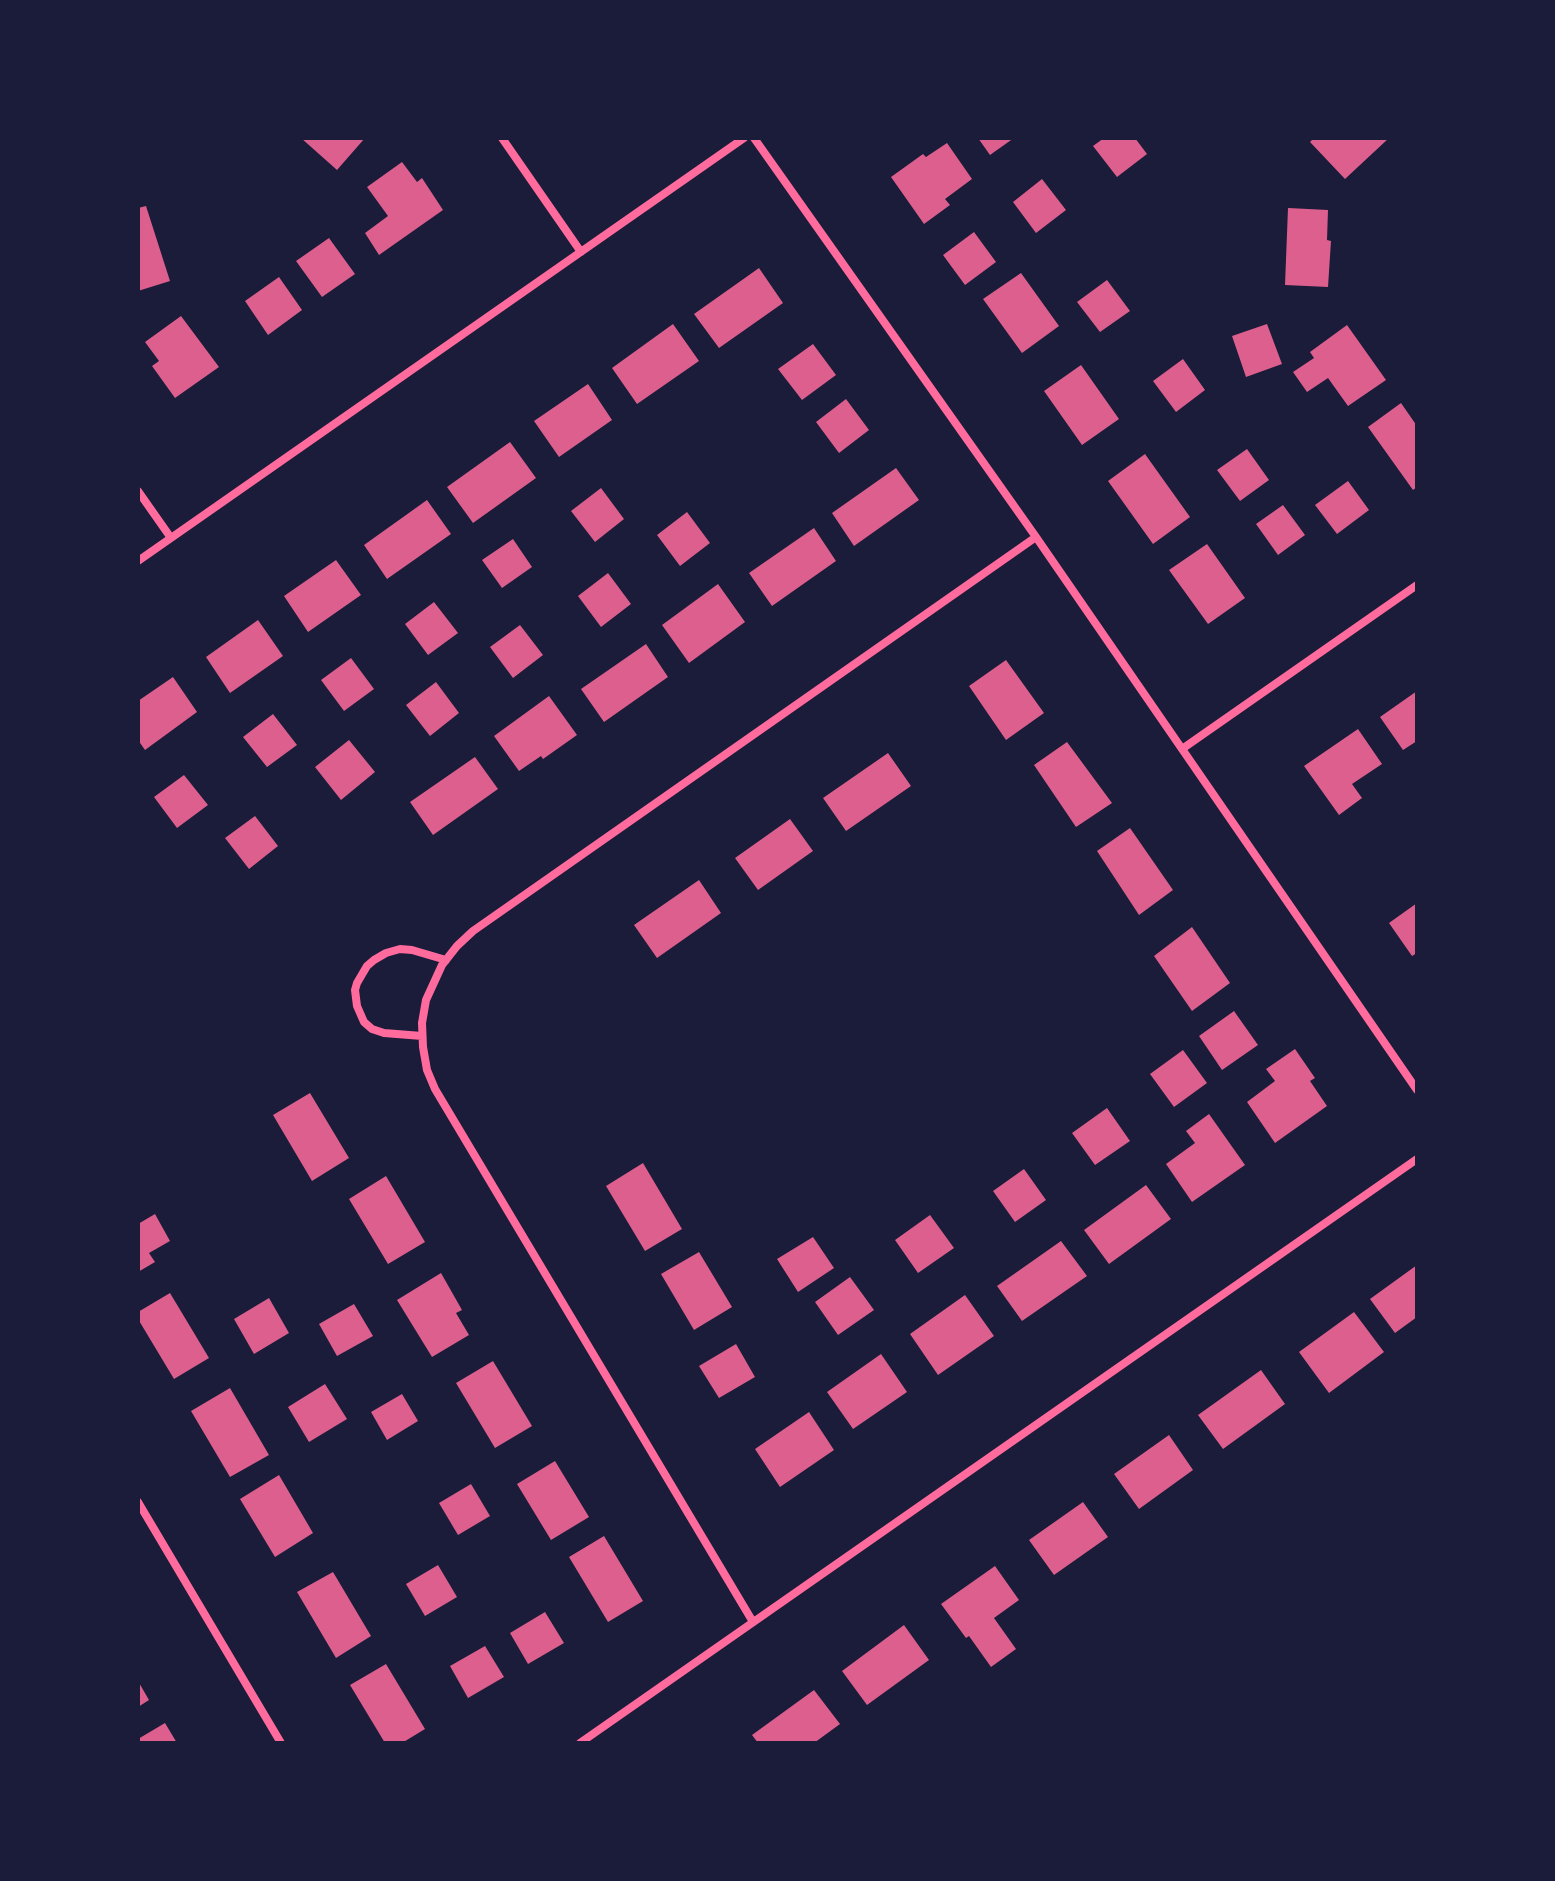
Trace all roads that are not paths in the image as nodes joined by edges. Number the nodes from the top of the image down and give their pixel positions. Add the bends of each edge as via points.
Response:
1 (502, 138) edge
2 (744, 138) edge
3 (754, 138) edge
4 (581, 252) junction
5 (138, 491) edge
6 (1036, 537) junction
7 (171, 538) junction
8 (138, 561) edge
9 (1417, 585) edge
10 (1182, 749) junction
11 (446, 960) junction
12 (422, 1036) junction
13 (1417, 1090) edge
14 (1417, 1159) edge
15 (138, 1502) edge
16 (753, 1622) junction
17 (281, 1743) edge
18 (580, 1743) edge

1 - 4 street
2 - 4 street
3 - 6 street
4 - 7 street
5 - 7 street
6 - 10 street
6 - 11 street via 473,931
7 - 8 street
9 - 10 street
10 - 13 street
11 - 12 street via 426,1000
11 - 12 street via 400,949 374,960 357,983 357,1006 372,1029
12 - 16 street via 435,1089
14 - 16 street
15 - 17 street
16 - 18 street

